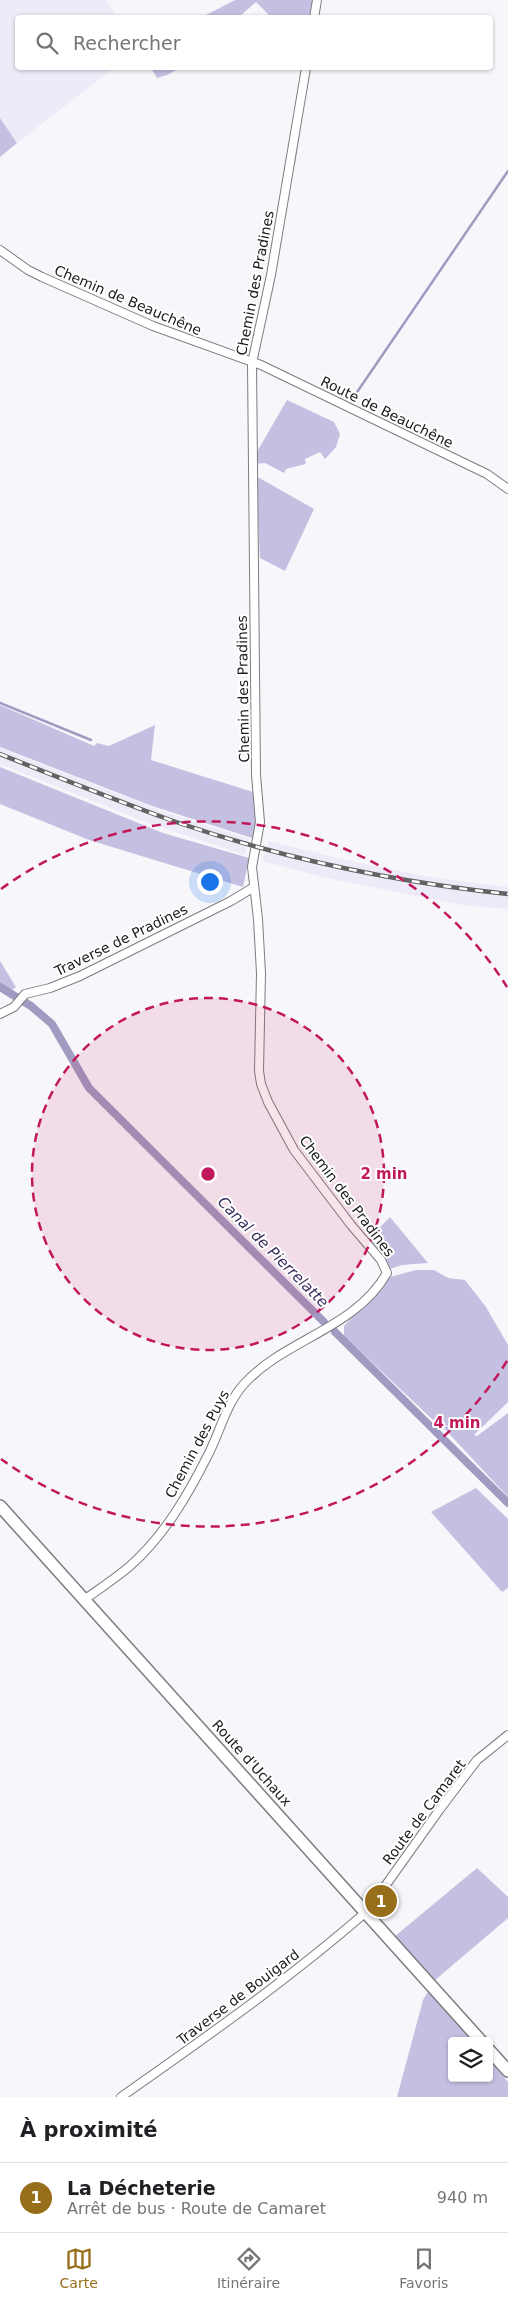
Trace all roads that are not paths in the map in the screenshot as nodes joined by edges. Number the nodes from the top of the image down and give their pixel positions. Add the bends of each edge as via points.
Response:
1 (316, 0) edge
2 (314, 15) edge
3 (306, 70) edge
4 (0, 250) edge
5 (252, 363) junction
6 (508, 489) edge
7 (254, 887) junction
8 (0, 1014) edge
9 (387, 1273) joint
10 (0, 1506) edge
11 (84, 1600) junction
12 (508, 1735) edge
13 (366, 1911) junction
14 (478, 2037) edge
15 (493, 2054) edge
16 (508, 2071) edge
17 (121, 2097) edge

1 - 2 street
3 - 5 street, Chemin des Pradines via 271,275
4 - 5 street, Chemin de Beauchêne via 28,270 153,326
5 - 6 street, Route de Beauchêne via 487,474
5 - 7 street, Chemin des Pradines via 256,774 260,822 253,860
7 - 8 street, Traverse de Pradines via 80,976 50,988 32,991
7 - 9 street, Chemin des Pradines via 260,973 259,1071 268,1102 294,1150 382,1260
9 - 11 street, Chemin des Puys via 381,1283 344,1318 274,1359 244,1384 226,1413 199,1474 159,1535 129,1567
10 - 11 main road, Route d'Uchaux
11 - 13 main road, Route d'Uchaux
12 - 13 street, Route de Camaret via 478,1760
13 - 14 main road, Route d'Uchaux
13 - 17 street, Traverse de Bouigard via 318,1952 193,2047
15 - 16 main road

